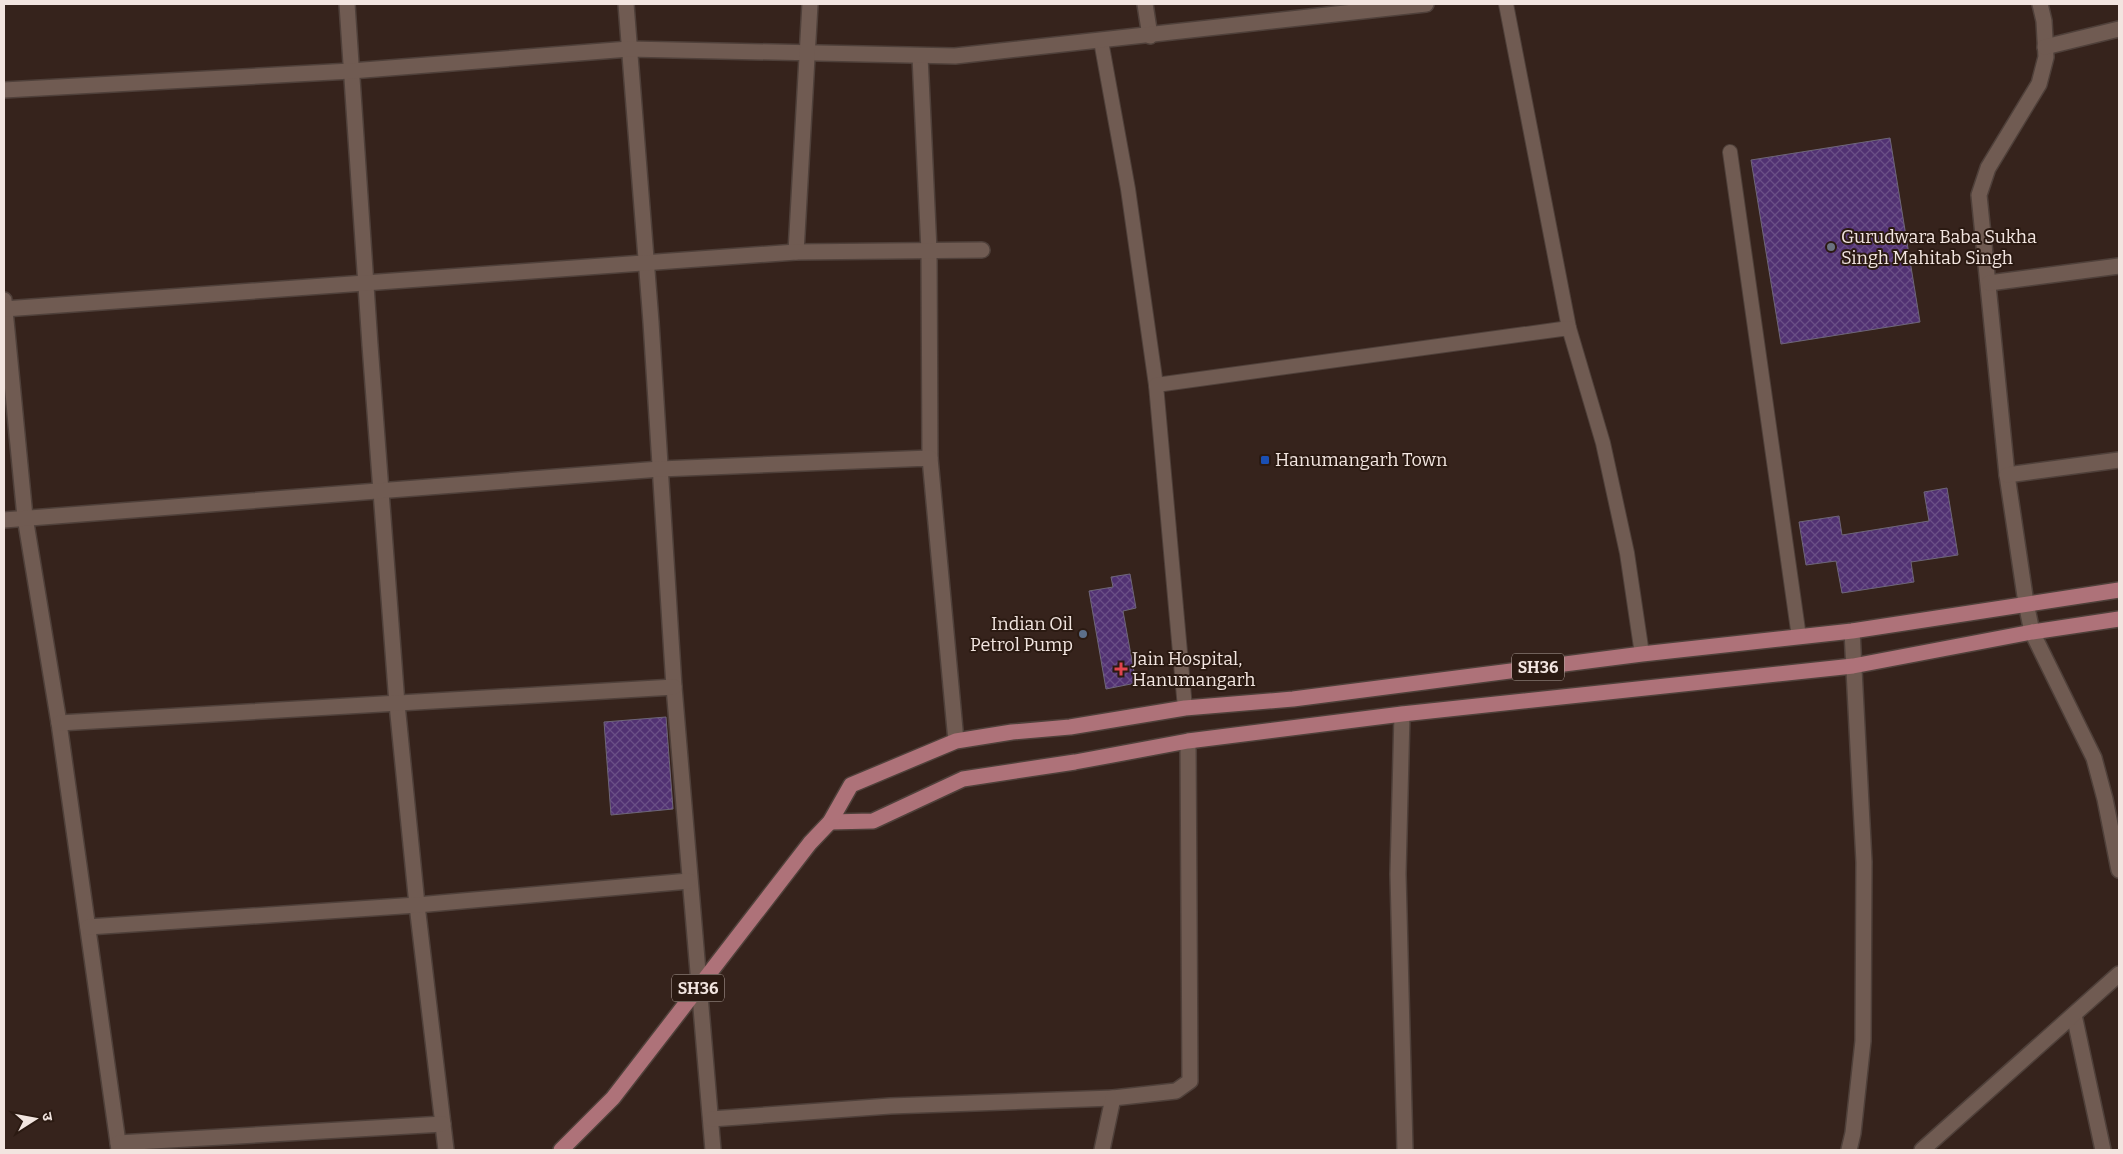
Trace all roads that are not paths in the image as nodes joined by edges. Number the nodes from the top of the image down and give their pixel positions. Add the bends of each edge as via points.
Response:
1 (347, 4) edge
2 (626, 4) edge
3 (810, 4) edge
4 (1145, 4) edge
5 (1426, 4) edge
6 (1506, 4) edge
7 (2040, 4) edge
8 (2119, 29) edge
9 (1150, 36) junction
10 (1101, 41) junction
11 (2046, 47) junction
12 (629, 49) junction
13 (806, 54) junction
14 (920, 56) junction
15 (351, 71) junction
16 (4, 90) edge
17 (1730, 152) dead end
18 (982, 250) dead end
19 (929, 251) junction
20 (796, 252) junction
21 (646, 263) junction
22 (2119, 266) edge
23 (1989, 283) junction
24 (366, 284) junction
25 (4, 306) edge
26 (1569, 328) junction
27 (1156, 386) junction
28 (930, 458) junction
29 (2119, 460) edge
30 (660, 469) junction
31 (2008, 476) junction
32 (381, 491) junction
33 (25, 517) junction
34 (4, 520) edge
35 (2119, 590) edge
36 (2026, 603) junction
37 (2119, 619) edge
38 (1852, 631) junction
39 (2032, 632) junction
40 (1799, 637) junction
41 (1642, 654) junction
42 (1853, 666) junction
43 (674, 687) junction
44 (398, 704) junction
45 (1185, 708) junction
46 (1402, 714) junction
47 (59, 723) junction
48 (956, 741) junction
49 (1188, 741) junction
50 (830, 822) junction
51 (2119, 870) edge
52 (689, 881) junction
53 (417, 905) junction
54 (88, 927) junction
55 (2119, 974) edge
56 (698, 988) junction
57 (2074, 1015) junction
58 (1113, 1098) junction
59 (711, 1119) junction
60 (443, 1124) junction
61 (119, 1147) edge
62 (446, 1150) edge
63 (561, 1150) edge
64 (713, 1150) edge
65 (1102, 1150) edge
66 (1405, 1150) edge
67 (1849, 1150) edge
68 (1922, 1150) edge
69 (2103, 1150) edge

1 - 15 street
2 - 12 street
3 - 13 street
4 - 9 street
5 - 9 street
6 - 26 lane
7 - 11 street
8 - 11 street
9 - 10 street
10 - 14 street via 956,56
10 - 27 lane via 1129,199
11 - 23 street via 2040,84 1988,168 1979,195
12 - 13 street
12 - 15 street
12 - 21 street
13 - 14 street
13 - 20 street
14 - 19 street
15 - 16 street
15 - 24 street
17 - 40 lane
18 - 19 street
19 - 20 street
19 - 28 street
20 - 21 street
21 - 24 street
21 - 30 street
22 - 23 street
23 - 31 street
24 - 25 street
24 - 32 street
25 - 33 street
26 - 27 lane
26 - 41 lane via 1604,442 1627,553
27 - 45 lane
28 - 30 street
28 - 48 street
29 - 31 street
30 - 32 street
30 - 43 street
31 - 36 street
32 - 33 street
32 - 44 street
33 - 34 street
33 - 47 street
35 - 36 main road, SH36
36 - 38 main road, SH36
36 - 39 street
37 - 39 main road, SH36
38 - 40 main road, SH36
38 - 42 street
39 - 42 main road, SH36
39 - 51 street via 2094,758 2106,799
40 - 41 main road, SH36
41 - 45 main road, SH36 via 1293,699
42 - 46 main road, SH36
42 - 67 street via 1864,862 1864,1041
43 - 44 street
43 - 52 street
44 - 47 street
44 - 53 street
45 - 48 main road, SH36
46 - 49 main road, SH36
46 - 66 street via 1398,874
47 - 54 street
48 - 50 main road, SH36 via 851,785
49 - 50 main road, SH36 via 963,779 873,820
49 - 58 street via 1190,1081 1176,1091
50 - 56 main road, SH36 via 810,843
52 - 53 street
52 - 56 street
53 - 54 street
53 - 60 street
54 - 61 street
55 - 57 street
56 - 59 street
56 - 63 main road, SH36 via 613,1098
57 - 68 street
57 - 69 street
58 - 59 street via 890,1106
58 - 65 street
59 - 64 street
60 - 61 street
60 - 62 street

